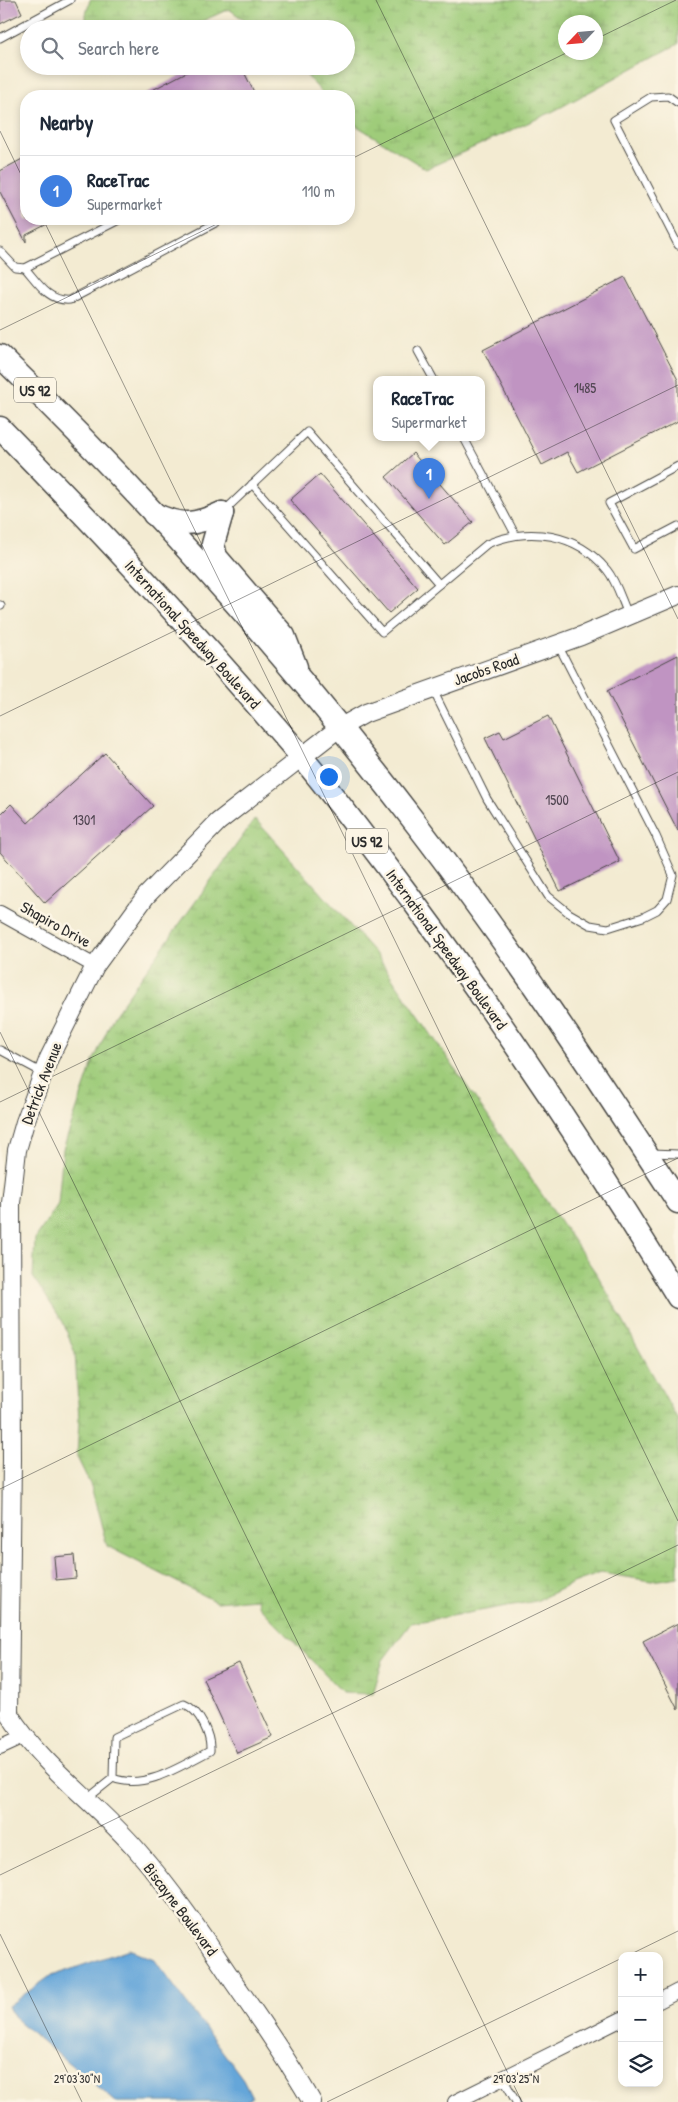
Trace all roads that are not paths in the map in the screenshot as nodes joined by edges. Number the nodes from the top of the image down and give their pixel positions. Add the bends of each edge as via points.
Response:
1 (70, 0) edge
2 (33, 20) edge
3 (20, 27) edge
4 (0, 38) edge
5 (678, 103) edge
6 (109, 225) edge
7 (212, 225) edge
8 (678, 245) edge
9 (0, 251) edge
10 (25, 268) junction
11 (418, 351) dead end
12 (0, 356) edge
13 (432, 376) edge
14 (0, 428) edge
15 (466, 441) edge
16 (678, 466) edge
17 (252, 484) junction
18 (222, 513) junction
19 (153, 514) junction
20 (678, 526) edge
21 (515, 534) junction
22 (439, 584) junction
23 (678, 595) edge
24 (629, 616) junction
25 (557, 644) junction
26 (302, 684) junction
27 (432, 688) junction
28 (339, 728) junction
29 (301, 757) junction
30 (675, 873) edge
31 (0, 913) edge
32 (95, 966) junction
33 (0, 1050) edge
34 (43, 1073) junction
35 (646, 1153) junction
36 (678, 1154) edge
37 (678, 1202) edge
38 (6, 1252) edge
39 (678, 1297) edge
40 (5, 1320) edge
41 (5, 1710) edge
42 (24, 1736) junction
43 (0, 1747) edge
44 (113, 1778) junction
45 (88, 1798) junction
46 (678, 1991) edge
47 (663, 1999) edge
48 (618, 2021) edge
49 (503, 2078) junction
50 (312, 2102) edge
51 (455, 2102) edge
52 (516, 2102) edge

1 - 2 lane
3 - 4 lane
5 - 8 lane via 668,96 651,97 614,120
6 - 10 lane
7 - 10 lane via 70,300 60,301 50,296
9 - 10 lane via 15,267
11 - 13 lane
12 - 19 main road, US 92
14 - 29 main road, International Speedway Boulevard / US 92 via 99,529
15 - 21 lane
16 - 20 lane via 609,503 634,549
17 - 18 lane
17 - 22 lane via 382,632
17 - 22 lane via 307,432
18 - 19 main road via 199,523 170,521
18 - 26 main road via 213,544 216,558 284,636
19 - 26 main road, US 92
21 - 22 lane via 487,544
21 - 24 lane via 559,538 588,551 608,572
23 - 24 street, Jacobs Road
24 - 25 street, Jacobs Road
25 - 27 street, Jacobs Road
25 - 30 lane
26 - 28 main road, US 92
27 - 28 street, Jacobs Road via 366,713
27 - 30 lane via 487,799 548,896 568,913 590,925 608,928 644,917 658,910 666,899
28 - 29 street, Jacobs Road
28 - 35 main road, US 92 via 417,824 497,933
29 - 32 street, Detrick Avenue via 218,822 146,896
29 - 39 main road, International Speedway Boulevard / US 92 via 381,858 486,1003 572,1130
31 - 32 street, Shapiro Drive
32 - 34 street, Detrick Avenue
33 - 34 lane
34 - 38 street, Detrick Avenue via 17,1150
35 - 36 lane
35 - 37 main road, US 92
38 - 40 street, Detrick Avenue
40 - 41 street, Detrick Avenue via 9,1470
41 - 42 street, Biscayne Boulevard
42 - 43 street
42 - 45 street, Biscayne Boulevard
44 - 44 lane via 122,1782 144,1781 210,1752 210,1743 195,1711 184,1704 114,1737
44 - 45 lane
45 - 50 street, Biscayne Boulevard via 137,1850 208,1944 292,2067
46 - 47 street
48 - 49 street
49 - 51 street
49 - 52 lane

